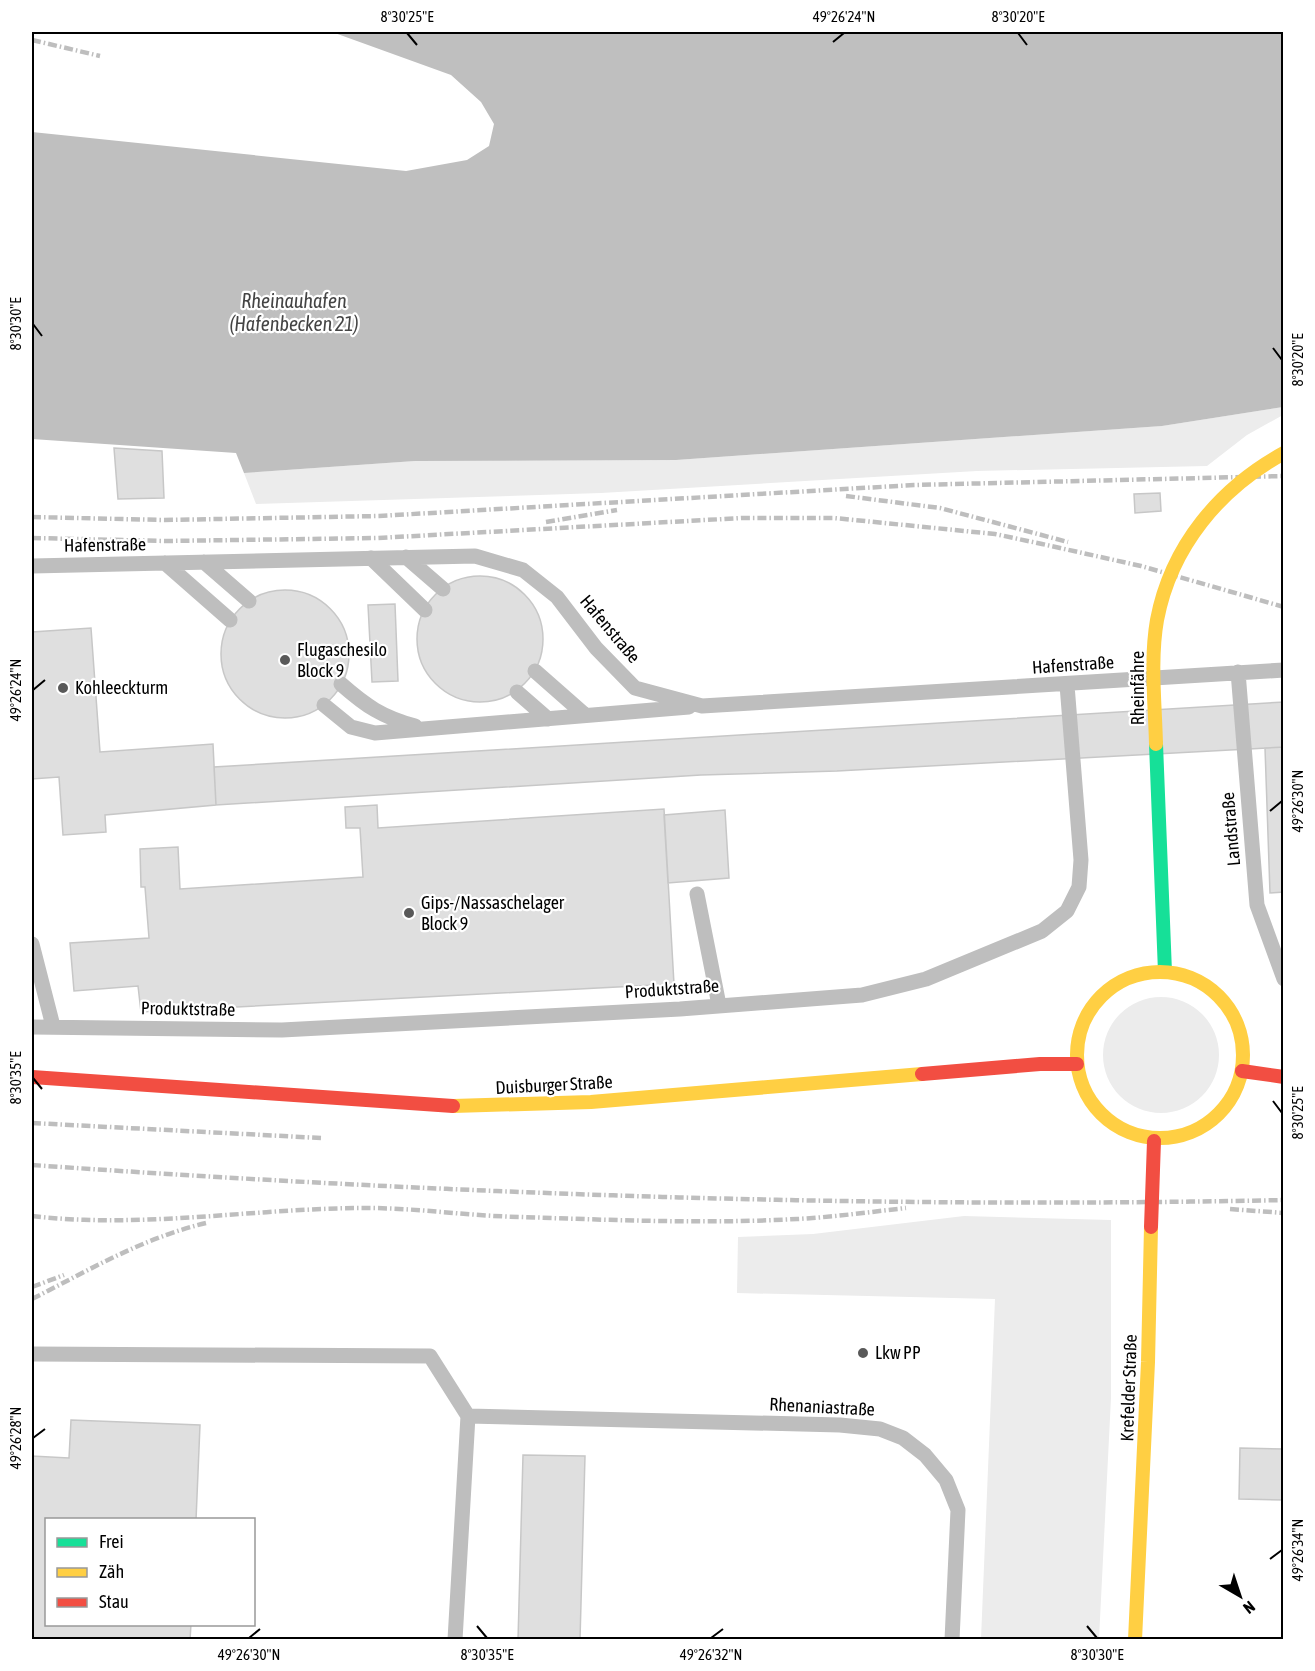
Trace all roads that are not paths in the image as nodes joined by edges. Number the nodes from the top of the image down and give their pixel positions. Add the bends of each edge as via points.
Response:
1 (1284, 453) edge
2 (406, 557) junction
3 (371, 558) junction
4 (204, 562) junction
5 (165, 563) junction
6 (32, 566) edge
7 (443, 589) dead end
8 (249, 601) dead end
9 (425, 610) dead end
10 (230, 620) dead end
11 (1284, 670) edge
12 (535, 671) dead end
13 (1238, 672) junction
14 (341, 684) dead end
15 (1067, 685) junction
16 (517, 692) dead end
17 (324, 705) dead end
18 (702, 705) junction
19 (585, 716) junction
20 (548, 719) junction
21 (424, 729) junction
22 (697, 894) dead end
23 (32, 944) edge
24 (1166, 972) junction
25 (1284, 979) edge
26 (719, 1005) junction
27 (53, 1026) junction
28 (32, 1027) edge
29 (1077, 1064) junction
30 (1242, 1071) junction
31 (32, 1077) edge
32 (1284, 1077) edge
33 (1154, 1140) junction
34 (32, 1354) edge
35 (468, 1416) junction
36 (455, 1640) edge
37 (952, 1640) edge
38 (1135, 1640) edge

1 - 24 street, Rheinfähre, bridge via 1239,482 1209,511 1171,576 1157,620 1154,665
2 - 3 lane, Hafenstraße
2 - 7 lane
2 - 18 lane, Hafenstraße via 475,556 523,570 558,597 596,648 635,688
3 - 4 lane, Hafenstraße
3 - 9 lane
4 - 5 lane, Hafenstraße
4 - 8 lane
5 - 6 lane, Hafenstraße
5 - 10 lane
11 - 13 lane, Hafenstraße
12 - 19 lane
13 - 15 lane, Hafenstraße
13 - 25 lane, Landstraße via 1257,905
14 - 21 lane via 386,718
15 - 18 lane, Hafenstraße
15 - 26 lane, Produktstraße via 1081,860 1079,887 1067,911 1042,931 926,979 862,995
16 - 20 lane
17 - 21 lane via 351,727 375,733
18 - 19 lane
19 - 20 lane
20 - 21 lane
22 - 26 lane
23 - 27 lane
24 - 29 street via 1140,974 1125,980 1098,1000 1084,1021 1077,1045
24 - 30 street via 1202,983 1229,1009 1242,1045
26 - 27 lane, Produktstraße via 282,1030
27 - 28 lane, Produktstraße
29 - 31 street, Duisburger Straße via 591,1102 457,1106
29 - 33 street via 1085,1091 1097,1109 1113,1124
30 - 32 street
30 - 33 street via 1227,1103 1213,1119 1195,1130
33 - 38 street, Krefelder Straße, bridge via 1149,1362
34 - 35 lane via 430,1356
35 - 36 lane
35 - 37 lane, Rhenaniastraße via 840,1425 880,1429 903,1438 925,1455 946,1480 958,1510

